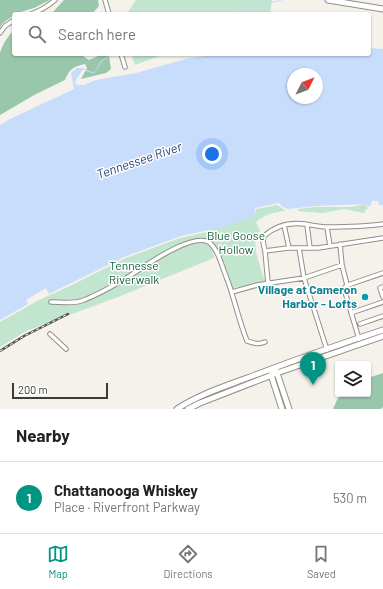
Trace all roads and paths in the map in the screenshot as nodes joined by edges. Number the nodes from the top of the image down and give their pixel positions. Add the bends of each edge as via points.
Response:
1 (55, 0) edge
2 (105, 0) edge
3 (328, 0) edge
4 (383, 9) edge
5 (37, 12) edge
6 (108, 12) edge
7 (12, 21) edge
8 (0, 33) edge
9 (122, 56) edge
10 (125, 67) dead end
11 (383, 224) edge
12 (284, 225) junction
13 (307, 225) junction
14 (327, 227) junction
15 (383, 238) edge
16 (340, 244) junction
17 (330, 246) junction
18 (289, 248) junction
19 (299, 248) junction
20 (310, 248) junction
21 (265, 251) junction
22 (342, 265) junction
23 (383, 273) edge
24 (304, 278) junction
25 (268, 284) junction
26 (347, 285) junction
27 (383, 287) edge
28 (232, 292) junction
29 (383, 298) edge
30 (51, 302) dead end
31 (383, 302) edge
32 (351, 313) junction
33 (383, 316) edge
34 (360, 324) dead end
35 (383, 330) edge
36 (50, 334) dead end
37 (383, 336) edge
38 (360, 341) junction
39 (265, 342) dead end
40 (326, 349) junction
41 (66, 350) dead end
42 (328, 355) junction
43 (274, 371) junction
44 (189, 406) edge
45 (177, 409) edge
46 (282, 409) edge
47 (289, 409) edge

1 - 5 street
2 - 6 street
3 - 4 main road
7 - 8 street
9 - 10 street
11 - 14 street
12 - 13 street
12 - 18 street
12 - 21 street via 264,236
13 - 14 street
13 - 20 street
14 - 17 street
15 - 16 street
16 - 17 street
16 - 22 street
17 - 20 street
18 - 19 street
18 - 21 street
19 - 20 street
19 - 24 street
21 - 25 street
22 - 24 street
22 - 26 street
23 - 26 street
24 - 25 street
24 - 40 street
25 - 28 street
26 - 32 street via 344,292
27 - 29 street via 380,288
28 - 30 street via 217,252 205,240 179,246 125,279 81,301
28 - 39 street via 247,341 255,344
31 - 32 street
32 - 38 street
33 - 34 street
35 - 38 main road
36 - 41 street
37 - 38 main road
38 - 40 main road
38 - 42 main road
40 - 42 street
40 - 43 main road
42 - 43 main road
43 - 44 main road
43 - 46 main road
43 - 47 main road
44 - 45 main road

